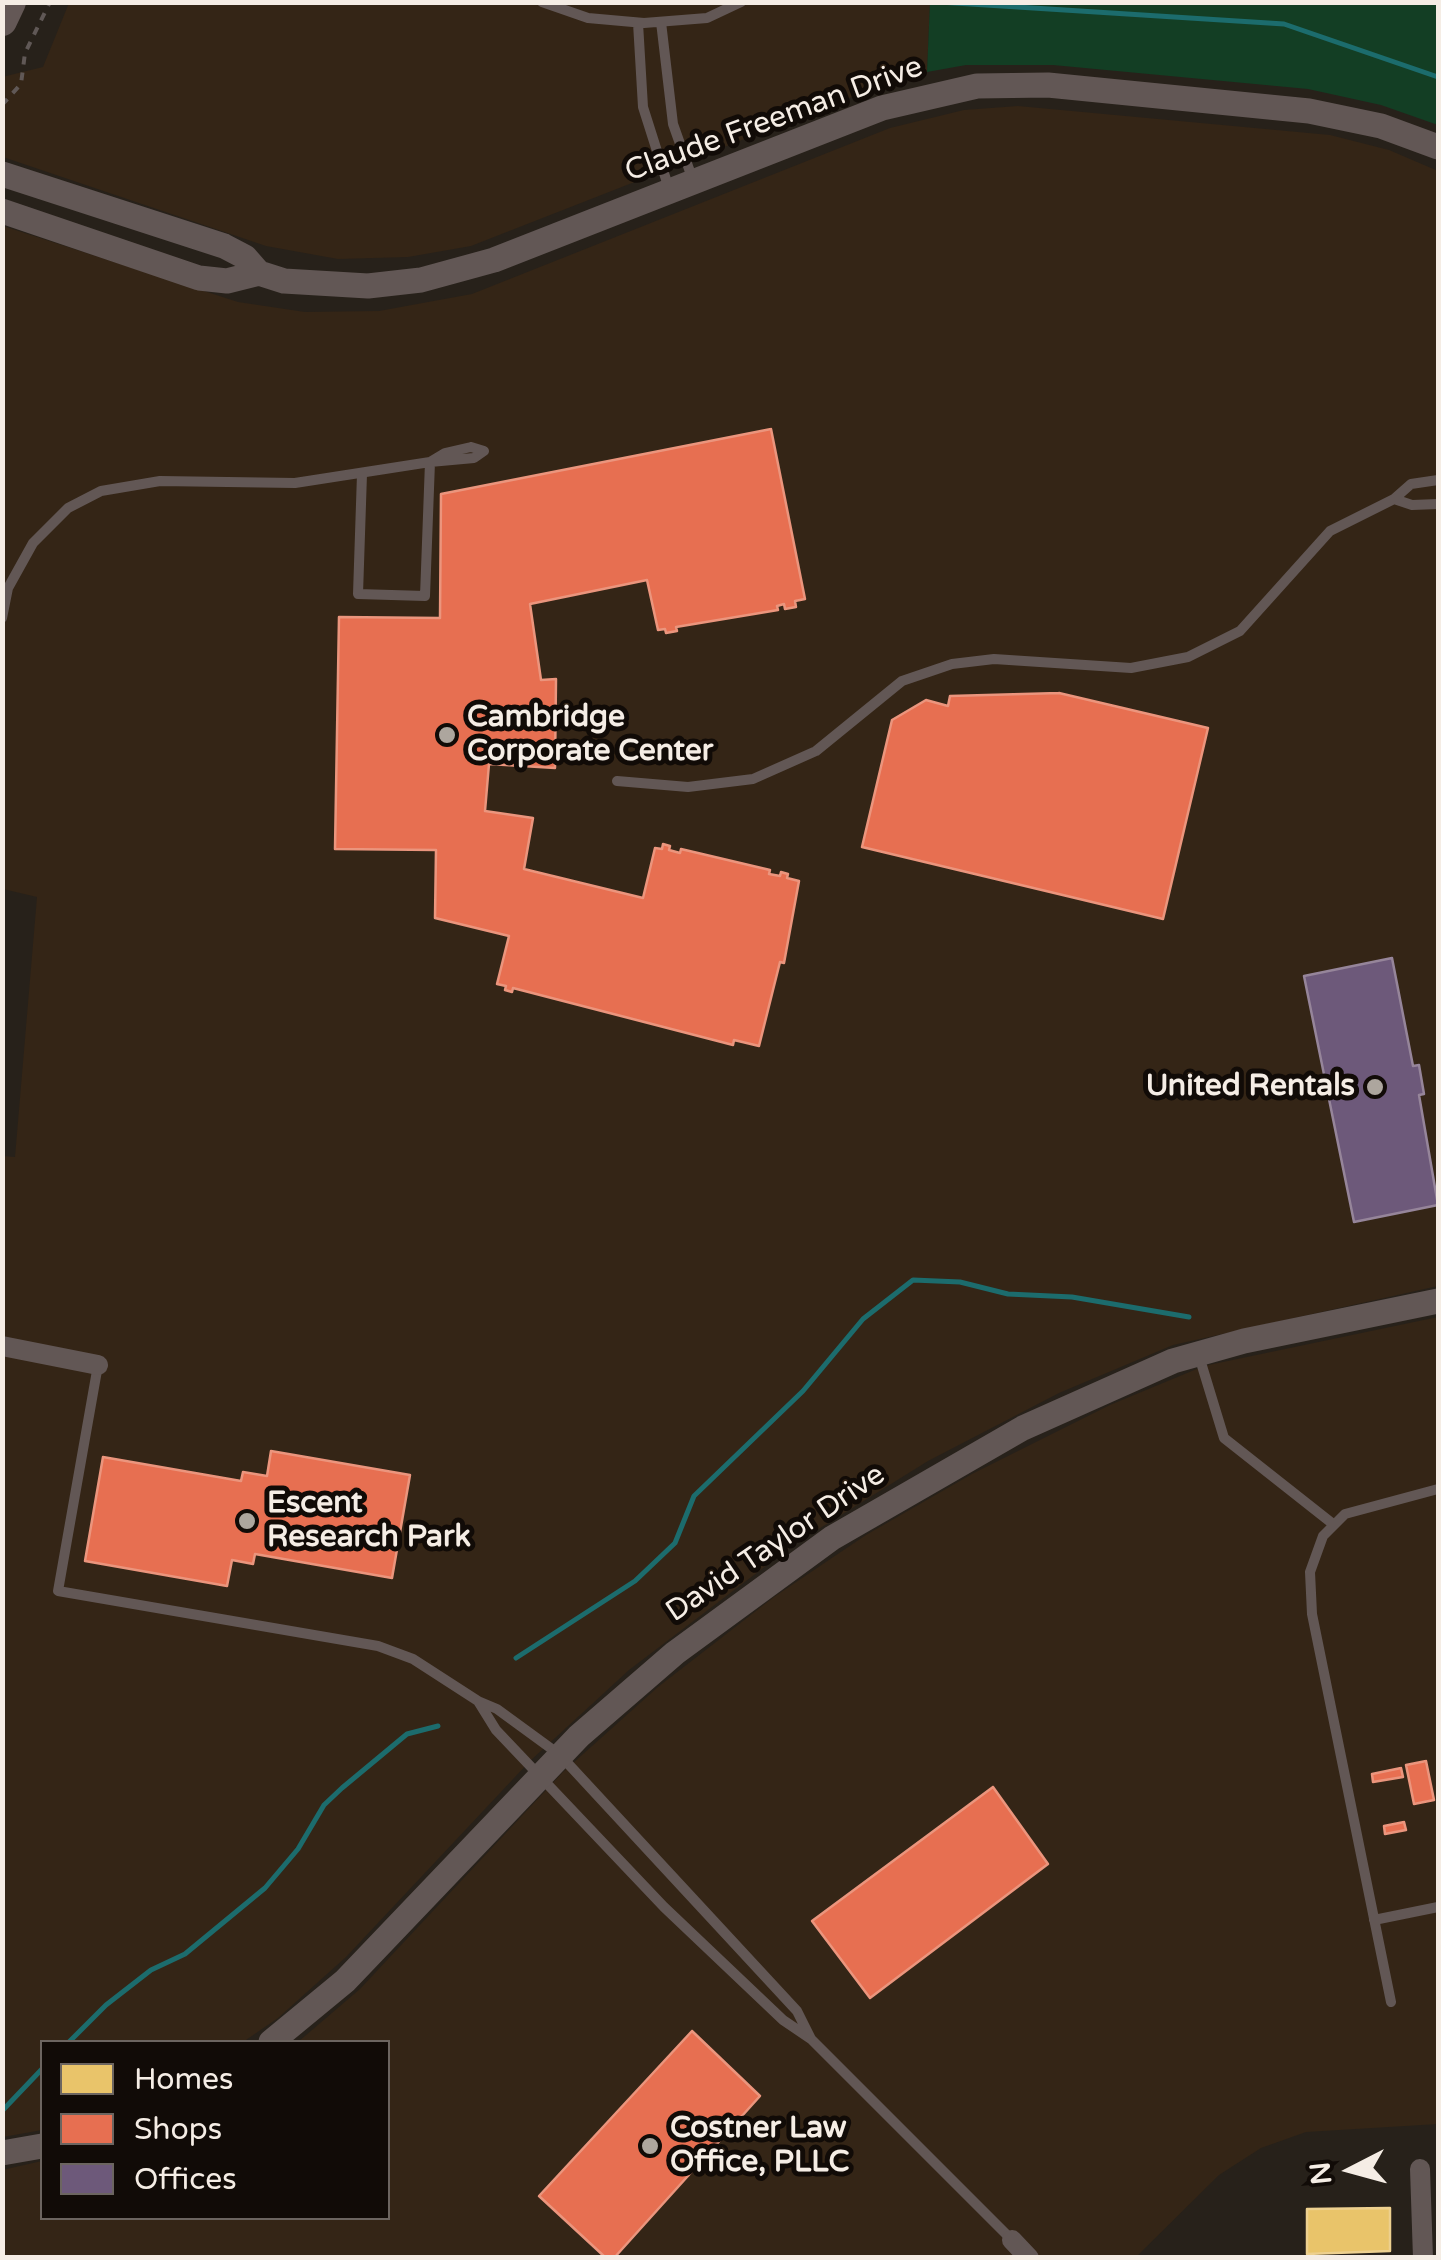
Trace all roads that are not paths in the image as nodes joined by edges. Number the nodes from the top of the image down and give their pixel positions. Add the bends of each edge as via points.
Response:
1 (11, 2) edge
2 (542, 2) edge
3 (741, 2) edge
4 (2, 21) edge
5 (660, 22) junction
6 (638, 23) junction
7 (1438, 148) edge
8 (2, 174) edge
9 (682, 188) junction
10 (2, 212) edge
11 (259, 273) junction
12 (362, 474) junction
13 (1438, 480) edge
14 (1394, 499) junction
15 (1438, 504) edge
16 (2, 618) edge
17 (617, 781) dead end
18 (1438, 1301) edge
19 (2, 1346) edge
20 (1198, 1354) junction
21 (98, 1366) joint
22 (1438, 1489) edge
23 (1333, 1524) junction
24 (478, 1700) junction
25 (560, 1755) junction
26 (540, 1776) junction
27 (1438, 1907) edge
28 (1374, 1920) junction
29 (1391, 2002) dead end
30 (812, 2039) junction
31 (273, 2040) edge
32 (40, 2146) edge
33 (2, 2153) edge
34 (1420, 2169) dead end
35 (1012, 2240) joint
36 (1029, 2258) edge
37 (1422, 2258) edge

1 - 4 main road
2 - 6 lane via 573,14
3 - 5 lane via 707,18
5 - 6 lane
5 - 9 lane
6 - 9 lane via 643,108
7 - 9 street, Claude Freeman Drive via 1382,126 1310,112 997,85 899,102
8 - 11 street, Claude Freeman Drive via 224,246 246,256
9 - 11 street, Claude Freeman Drive via 494,260 421,280 341,286
10 - 11 street, Claude Freeman Drive via 199,278 227,281
12 - 12 lane via 430,462 425,596 358,594
12 - 16 lane via 277,484 143,482 101,491 68,508 33,543 8,588
13 - 14 lane via 1412,484
14 - 15 lane
14 - 17 lane via 1330,531 1240,631 1174,662 1130,668 994,659 952,664 902,681 816,751 753,779 694,787
18 - 20 street, David Taylor Drive
19 - 21 street
20 - 23 lane via 1224,1438
20 - 25 street, David Taylor Drive via 1040,1420 860,1520 675,1653
21 - 24 lane via 58,1591 378,1646 413,1658
22 - 23 lane via 1362,1506
23 - 28 lane via 1313,1560 1310,1597
24 - 25 lane
24 - 26 lane via 496,1730
25 - 26 street, David Taylor Drive
25 - 30 lane via 797,2011
26 - 30 lane via 664,1908
26 - 31 street, David Taylor Drive via 345,1981
27 - 28 lane
28 - 29 lane
30 - 35 lane
32 - 33 street
34 - 37 street
35 - 36 street

